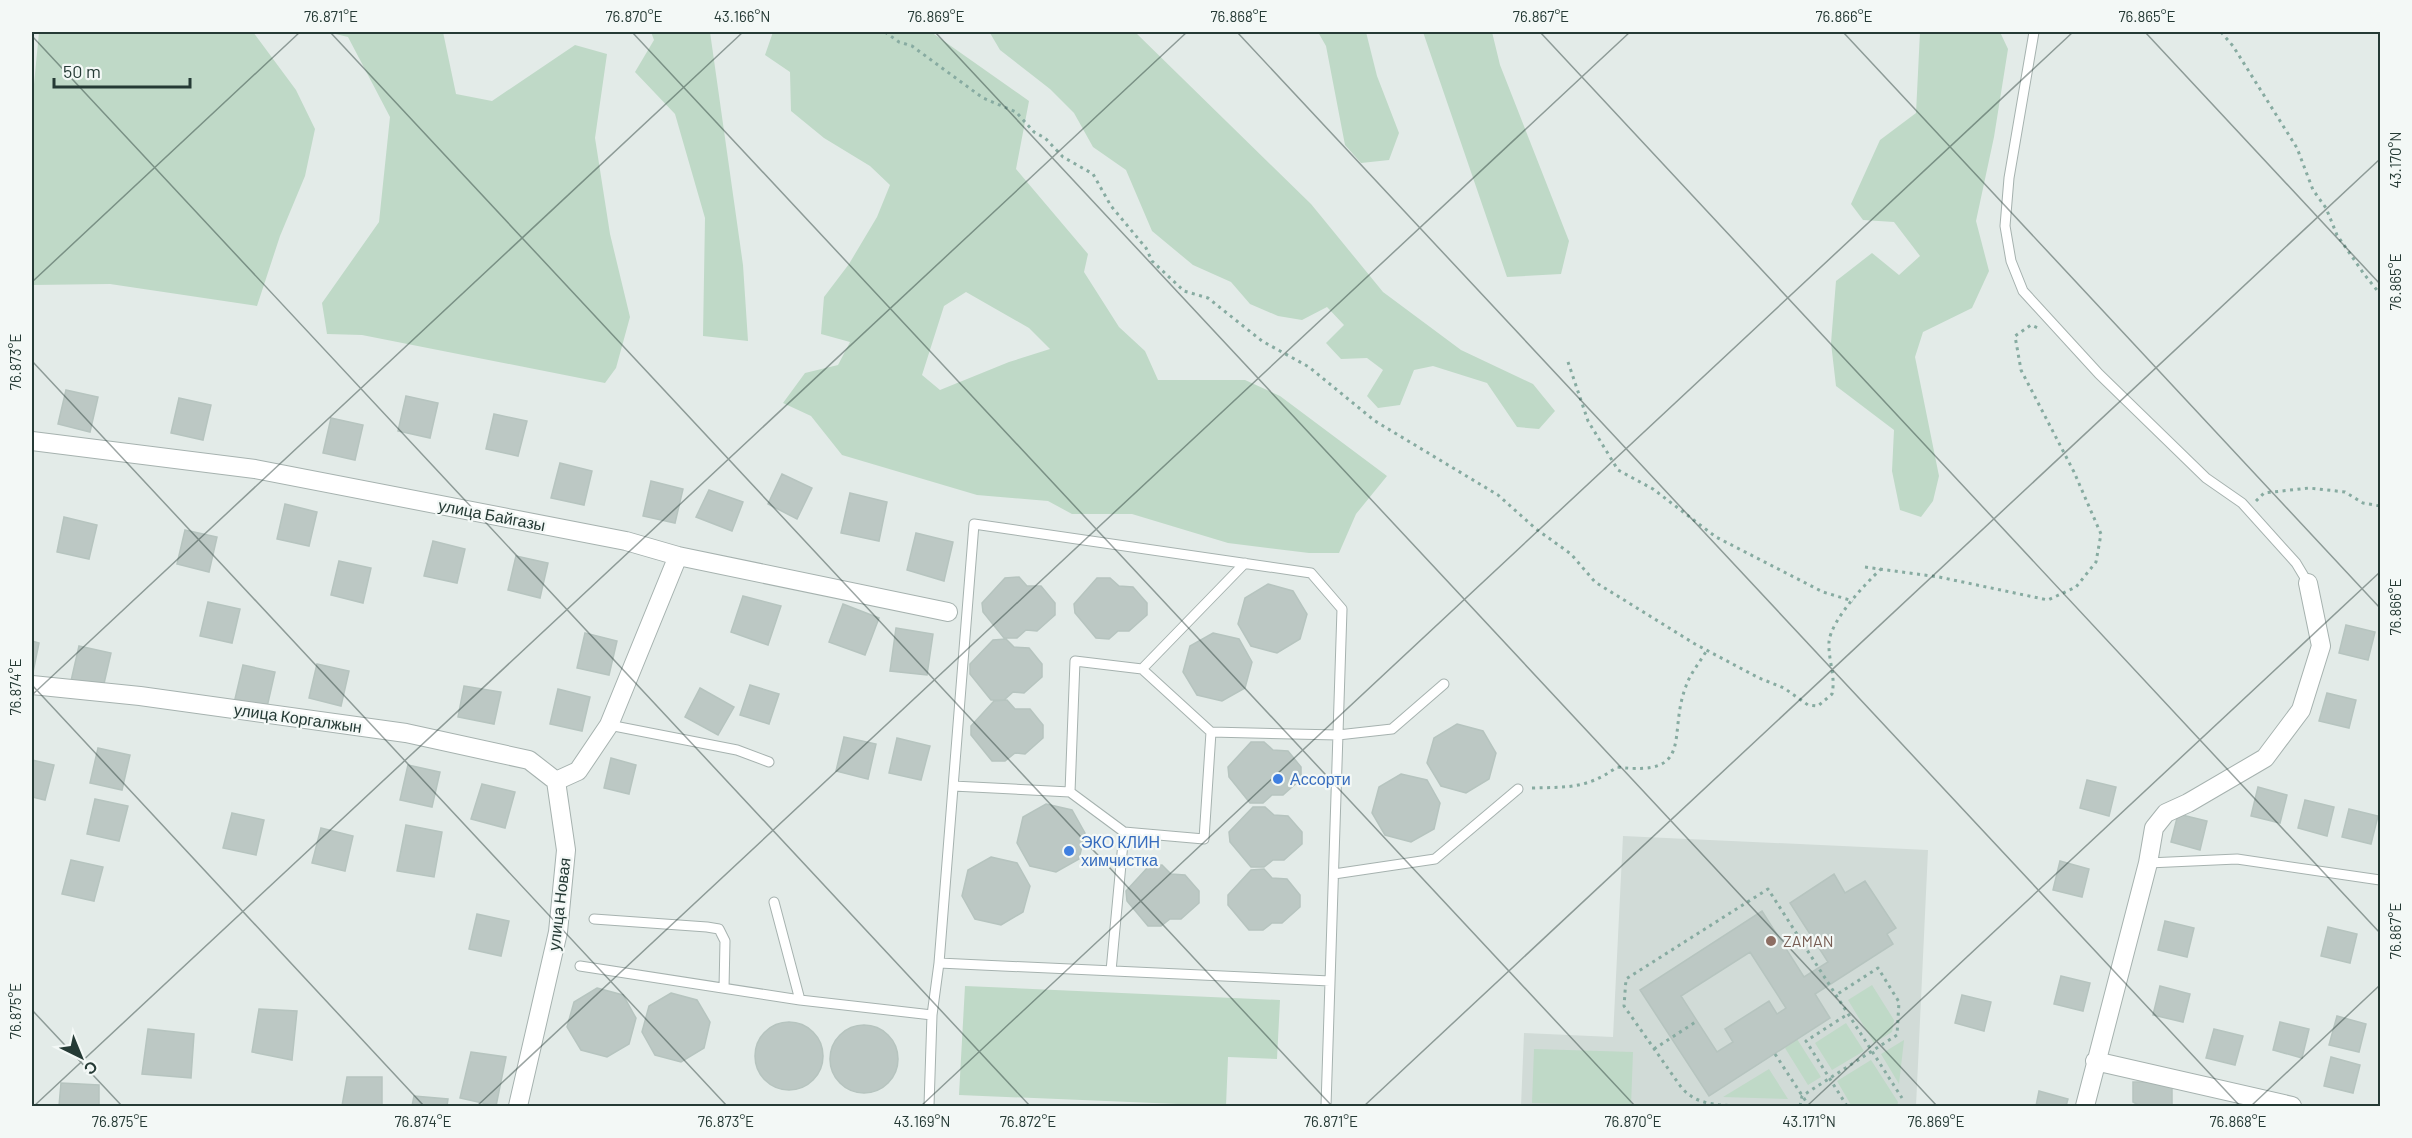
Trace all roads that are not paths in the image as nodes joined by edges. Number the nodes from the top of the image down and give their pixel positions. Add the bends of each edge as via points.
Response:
1 (2034, 32) edge
2 (32, 441) edge
3 (678, 556) junction
4 (1245, 563) junction
5 (2308, 583) joint
6 (948, 612) dead end
7 (1142, 669) junction
8 (1444, 684) dead end
9 (32, 685) edge
10 (609, 725) junction
11 (1211, 732) junction
12 (1338, 735) junction
13 (769, 762) dead end
14 (555, 781) junction
15 (953, 786) junction
16 (1518, 789) road end
17 (1070, 792) junction
18 (1124, 832) junction
19 (2148, 863) junction
20 (1334, 874) junction
21 (2380, 880) edge
22 (774, 902) dead end
23 (594, 919) dead end
24 (939, 963) junction
25 (580, 966) dead end
26 (1110, 971) junction
27 (1330, 981) junction
28 (724, 988) junction
29 (800, 1000) junction
30 (932, 1015) junction
31 (2096, 1061) junction
32 (518, 1107) edge
33 (929, 1107) edge
34 (1326, 1107) edge
35 (2085, 1107) edge
36 (2292, 1107) edge

1 - 5 lane via 2009,178 2005,226 2011,261 2023,291 2099,374 2206,477 2242,503 2296,563
2 - 3 street, улица Байгазы via 255,469 626,541
3 - 6 street, улица Байгазы
3 - 10 street
4 - 7 lane
4 - 12 lane via 1311,573 1342,609
4 - 15 lane via 974,524
5 - 19 street via 2322,646 2301,710 2265,758 2166,813 2154,828
7 - 11 lane
7 - 17 lane via 1075,661
8 - 12 lane via 1392,729
9 - 14 street, улица Коргалжын via 406,733 529,760
10 - 13 lane via 737,750
10 - 14 street via 578,771
11 - 12 lane
11 - 18 lane via 1204,839
12 - 20 lane
14 - 32 street, улица Новая via 566,850 558,932
15 - 17 lane
15 - 24 lane
16 - 20 lane via 1435,859
17 - 18 lane
18 - 26 lane
19 - 21 lane via 2237,859
19 - 31 street
20 - 27 lane
22 - 29 lane
23 - 28 lane via 720,929 725,941
24 - 26 lane
24 - 30 lane
25 - 28 lane
26 - 27 lane
27 - 34 lane
28 - 29 lane
29 - 30 lane
30 - 33 lane
31 - 35 street
31 - 36 street

